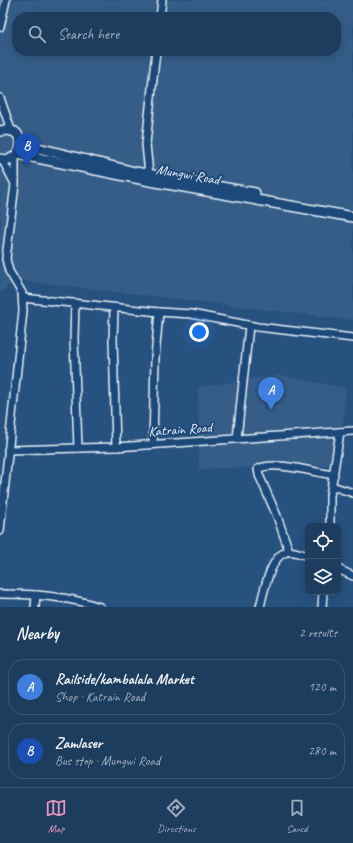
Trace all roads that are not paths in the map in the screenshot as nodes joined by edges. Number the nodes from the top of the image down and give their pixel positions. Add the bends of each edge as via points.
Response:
1 (6, 0) edge
2 (162, 0) edge
3 (161, 12) edge
4 (0, 27) edge
5 (155, 56) edge
6 (0, 98) edge
7 (11, 130) junction
8 (0, 131) edge
9 (22, 144) junction
10 (17, 156) junction
11 (1, 159) edge
12 (149, 174) junction
13 (15, 184) junction
14 (353, 210) edge
15 (353, 217) edge
16 (23, 298) junction
17 (75, 303) junction
18 (114, 308) junction
19 (160, 312) junction
20 (249, 326) junction
21 (353, 338) edge
22 (353, 431) edge
23 (340, 432) junction
24 (237, 438) junction
25 (153, 444) junction
26 (116, 447) junction
27 (78, 448) junction
28 (8, 450) junction
29 (334, 475) junction
30 (332, 486) junction
31 (353, 494) edge
32 (330, 523) edge
33 (0, 531) edge
34 (289, 551) junction
35 (305, 555) edge
36 (341, 570) edge
37 (353, 576) edge
38 (0, 594) edge
39 (36, 595) junction
40 (323, 595) edge
41 (35, 607) edge
42 (100, 607) edge
43 (260, 607) edge
44 (322, 607) edge

1 - 4 street
2 - 3 street
5 - 12 street via 146,144
6 - 7 street
7 - 8 main road
7 - 9 main road
9 - 10 main road
9 - 12 main road, Mungwi Road
10 - 11 main road
10 - 13 street
10 - 15 main road, Mungwi Road
11 - 13 street
12 - 14 main road, Mungwi Road
13 - 16 street via 6,259 8,271 20,287
16 - 17 street
16 - 28 street
17 - 18 street
17 - 27 street
18 - 19 street
18 - 26 street
19 - 20 street via 191,314
19 - 25 street via 155,365
20 - 21 street
20 - 24 street
22 - 23 street, Katrain Road
23 - 24 street, Katrain Road
23 - 29 street
24 - 25 street, Katrain Road
25 - 26 street, Katrain Road
26 - 27 street, Katrain Road
27 - 28 street, Katrain Road
28 - 33 street
29 - 30 street
29 - 34 street via 292,467 258,469
30 - 31 street
30 - 32 street
34 - 35 street
34 - 43 street via 280,555 274,565
36 - 37 street
38 - 39 street
39 - 41 street
39 - 42 street via 82,601
40 - 44 street

